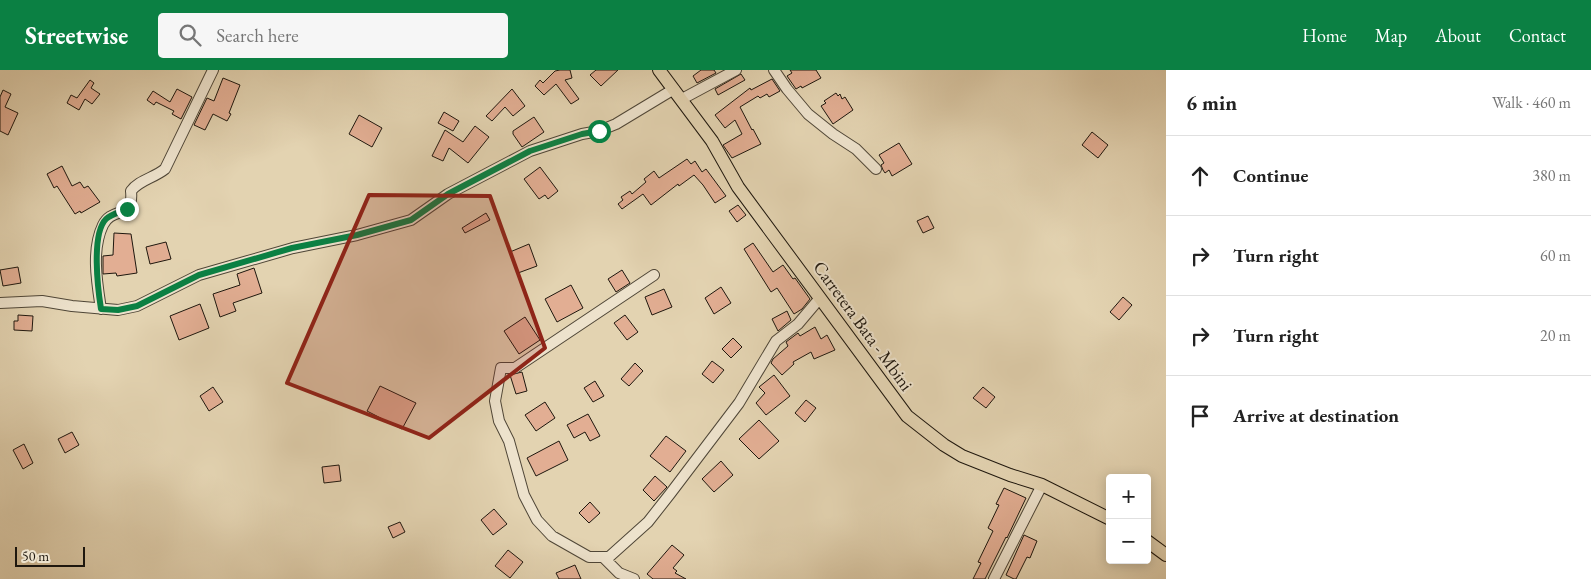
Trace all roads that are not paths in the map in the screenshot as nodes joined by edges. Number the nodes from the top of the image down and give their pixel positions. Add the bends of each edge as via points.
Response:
1 (211, 70) edge
2 (659, 70) edge
3 (736, 70) edge
4 (774, 70) edge
5 (678, 94) junction
6 (876, 169) dead end
7 (654, 276) dead end
8 (820, 298) junction
9 (0, 303) edge
10 (101, 309) junction
11 (1042, 485) junction
12 (1106, 517) edge
13 (1151, 544) edge
14 (1166, 555) edge
15 (604, 558) junction
16 (634, 579) edge
17 (994, 579) edge

1 - 10 street via 165,169 136,184 127,209 106,219 101,228 96,279
2 - 5 main road, Carretera Bata - Mbini
3 - 5 street
4 - 6 street via 808,114 856,149
5 - 8 main road, Carretera Bata - Mbini via 712,142 738,187
5 - 10 street via 608,128 530,151 448,194 411,220 292,248 199,275 137,306
7 - 15 street via 515,368 501,368 494,401 524,495 537,520 552,536 573,548 589,557
8 - 11 main road, Carretera Bata - Mbini via 906,416 962,456
8 - 15 street via 798,324 776,341 739,403 648,522 613,554
9 - 10 street via 42,301
11 - 12 main road, Carretera Bata - Mbini
11 - 17 street
13 - 14 main road
15 - 16 street via 619,573

